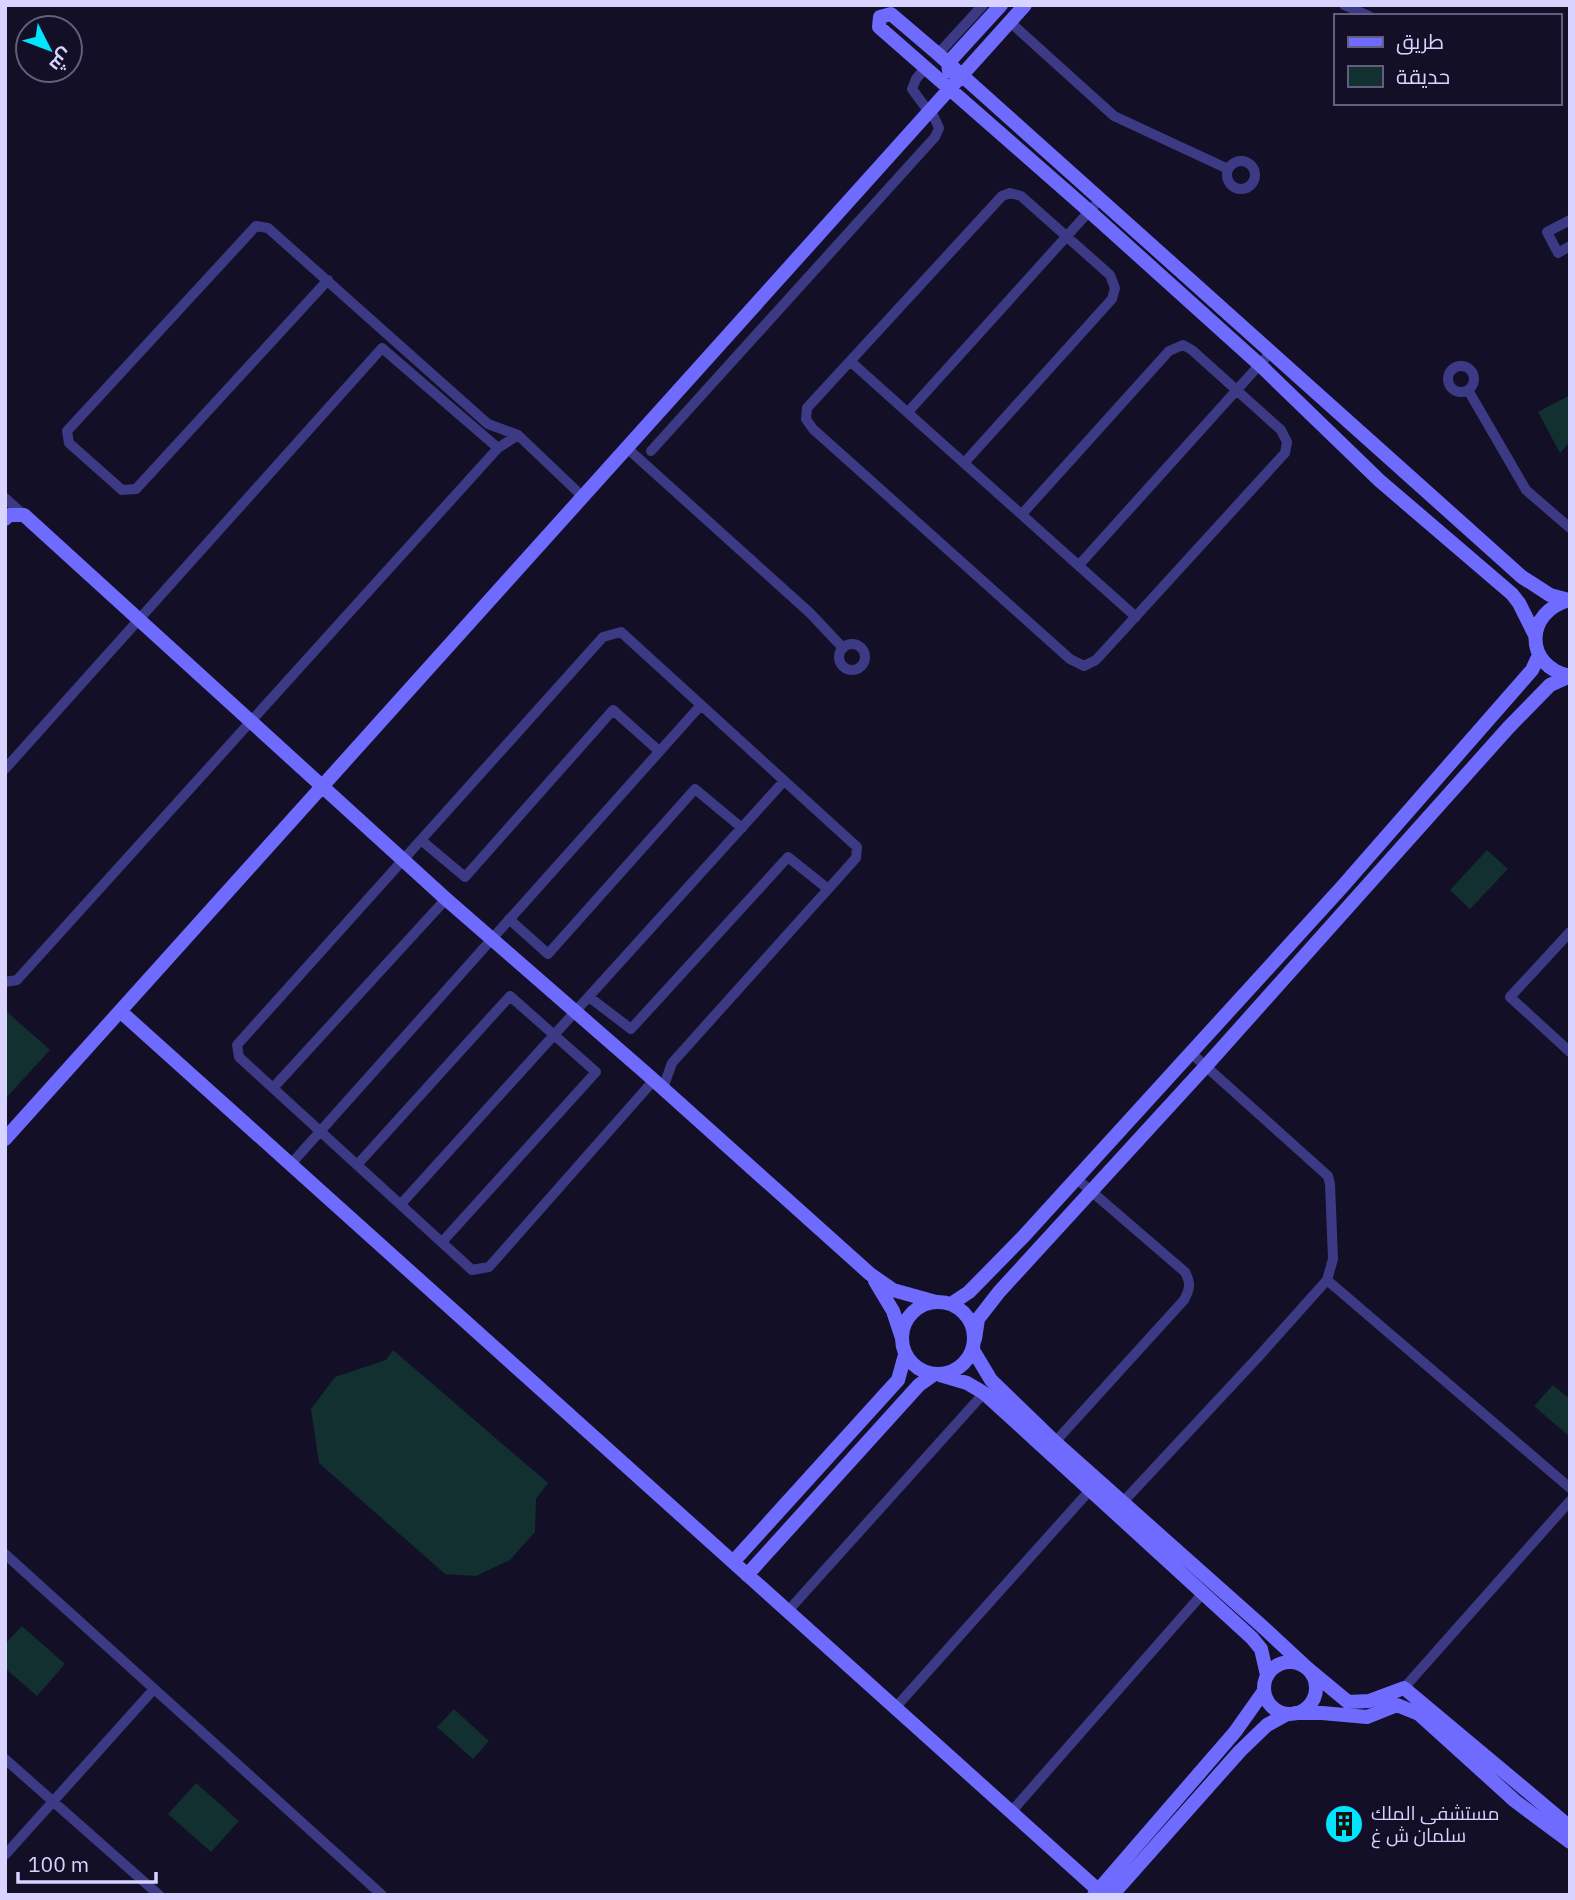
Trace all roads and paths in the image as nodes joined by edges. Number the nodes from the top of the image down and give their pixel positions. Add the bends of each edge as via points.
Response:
1 (983, 5) edge
2 (1001, 5) edge
3 (1025, 5) edge
4 (1344, 5) edge
5 (1364, 14) edge
6 (1010, 22) junction
7 (943, 58) junction
8 (925, 68) junction
9 (962, 76) junction
10 (950, 90) junction
11 (1228, 169) dead end
12 (1101, 198) junction
13 (1089, 211) junction
14 (1570, 220) edge
15 (1065, 236) junction
16 (1570, 246) edge
17 (328, 280) junction
18 (383, 329) junction
19 (382, 348) junction
20 (1271, 352) junction
21 (850, 361) junction
22 (1260, 365) junction
23 (1237, 390) junction
24 (1468, 390) dead end
25 (908, 412) junction
26 (518, 435) junction
27 (498, 448) junction
28 (627, 448) junction
29 (651, 451) dead end
30 (964, 463) junction
31 (582, 496) junction
32 (5, 498) edge
33 (1022, 514) junction
34 (24, 515) junction
35 (5, 519) edge
36 (1570, 528) edge
37 (1079, 565) junction
38 (1569, 600) edge
39 (1136, 617) junction
40 (139, 620) junction
41 (1535, 635) junction
42 (843, 648) dead end
43 (1539, 654) junction
44 (1570, 676) edge
45 (701, 705) junction
46 (251, 721) junction
47 (659, 751) junction
48 (5, 769) edge
49 (784, 781) junction
50 (322, 785) junction
51 (742, 828) junction
52 (421, 840) junction
53 (403, 860) junction
54 (828, 889) junction
55 (446, 899) junction
56 (509, 919) junction
57 (1570, 932) edge
58 (493, 938) junction
59 (5, 982) edge
60 (589, 997) junction
61 (120, 1011) junction
62 (575, 1012) junction
63 (554, 1035) junction
64 (1570, 1052) edge
65 (1191, 1054) junction
66 (672, 1063) junction
67 (1205, 1067) junction
68 (655, 1081) junction
69 (273, 1088) junction
70 (320, 1131) junction
71 (5, 1139) edge
72 (290, 1164) junction
73 (357, 1165) junction
74 (1077, 1178) junction
75 (1092, 1191) junction
76 (401, 1204) junction
77 (442, 1242) junction
78 (870, 1274) junction
79 (1326, 1280) junction
80 (944, 1303) junction
81 (902, 1338) junction
82 (974, 1345) junction
83 (905, 1354) junction
84 (936, 1375) junction
85 (984, 1393) junction
86 (1055, 1442) junction
87 (1570, 1488) edge
88 (1091, 1489) junction
89 (1570, 1501) edge
90 (1123, 1502) junction
91 (5, 1554) edge
92 (733, 1562) junction
93 (747, 1575) junction
94 (1204, 1592) junction
95 (787, 1612) junction
96 (1307, 1668) junction
97 (1267, 1675) junction
98 (1404, 1688) junction
99 (154, 1689) junction
100 (1264, 1691) junction
101 (895, 1708) junction
102 (1291, 1714) junction
103 (5, 1759) edge
104 (53, 1802) junction
105 (1011, 1812) junction
106 (1570, 1827) edge
107 (1570, 1842) edge
108 (5, 1855) edge
109 (1101, 1893) edge
110 (159, 1895) edge
111 (382, 1895) edge

1 - 7 street
2 - 7 street
3 - 6 street
4 - 5 street
6 - 9 street
6 - 11 street via 1114,116
7 - 8 street via 891,14 880,17 879,27
7 - 9 street
7 - 10 street
8 - 10 street
8 - 29 street via 912,89 939,128 934,137
9 - 10 street
9 - 12 street
10 - 13 street
10 - 28 street
12 - 13 street
12 - 20 street
13 - 15 street
13 - 22 street
14 - 16 street via 1547,232 1558,253
15 - 21 street via 1021,196 1002,196
15 - 25 street
15 - 30 street via 1110,275 1115,288 1112,299
17 - 17 street via 268,228 256,226 67,431 69,443 122,490 136,489
17 - 18 street
18 - 19 street
18 - 26 street via 488,424
19 - 27 street
19 - 40 street
20 - 22 street
20 - 38 street via 1522,577 1550,595
21 - 25 street
21 - 39 street via 807,408 806,419 844,457 1070,659 1084,666 1096,660
22 - 23 street
22 - 41 street via 1380,481 1512,594
23 - 33 street via 1183,345 1169,351
23 - 37 street
23 - 39 street via 1281,430 1287,442 1284,453
24 - 36 street via 1526,490
25 - 30 street
26 - 27 street
26 - 31 street
27 - 46 street
28 - 31 street
28 - 42 street
30 - 33 street
31 - 50 street
32 - 34 street
33 - 37 street
34 - 35 street
34 - 40 street
37 - 39 street
38 - 41 street via 1546,612
40 - 46 street
40 - 48 street
41 - 43 street
43 - 44 street via 1552,669
43 - 65 street via 1532,670
44 - 67 street via 1550,685 1508,728
45 - 47 street
45 - 49 street
45 - 52 street via 621,632 603,637
46 - 50 street
46 - 59 street via 17,979
47 - 52 street via 612,710 465,877
47 - 56 street
49 - 51 street
49 - 54 street via 857,847 856,858
50 - 53 street
50 - 61 street
51 - 56 street via 695,789 548,954
51 - 60 street
52 - 53 street
53 - 55 street
53 - 69 street via 237,1045 239,1057
54 - 60 street via 788,857 631,1029
54 - 66 street
55 - 58 street
55 - 69 street
56 - 58 street
57 - 64 street via 1510,997
58 - 62 street
58 - 70 street
60 - 62 street
61 - 71 street
61 - 72 street
62 - 63 street
62 - 68 street
63 - 73 street via 510,996
63 - 76 street
63 - 77 street via 596,1072
65 - 67 street
65 - 74 street
66 - 68 street
66 - 68 street
67 - 75 street
67 - 79 street via 1328,1176 1334,1259
68 - 77 street via 489,1267 472,1270
68 - 78 street
69 - 70 street
70 - 72 street
70 - 73 street
72 - 92 street
73 - 76 street
74 - 75 street
74 - 80 street via 969,1292
75 - 82 street via 978,1319
75 - 86 street via 1185,1272 1189,1290
76 - 77 street
78 - 80 street via 893,1290
78 - 81 street via 893,1311
79 - 87 street
79 - 90 street
80 - 81 street via 916,1309 903,1327
80 - 82 street via 968,1318
81 - 83 street
82 - 84 street via 960,1367
82 - 86 street via 991,1380
83 - 84 street via 917,1369
83 - 92 street via 898,1380
84 - 85 street
84 - 93 street via 919,1385
85 - 88 street
85 - 95 street
86 - 90 street
88 - 94 street
88 - 101 street
89 - 98 street
90 - 96 street
91 - 99 street
92 - 93 street
93 - 95 street
94 - 97 street via 1261,1649
94 - 105 street
95 - 101 street
96 - 97 street via 1286,1662
96 - 98 street via 1348,1702 1369,1701
96 - 102 street via 1316,1690 1309,1705
97 - 100 street
98 - 106 street
99 - 104 street
99 - 111 street
100 - 102 street via 1271,1706
100 - 109 street
101 - 105 street
102 - 107 street via 1367,1717 1397,1706 1419,1714 1515,1801
102 - 109 street via 1266,1725
103 - 104 street
104 - 108 street
104 - 110 street
105 - 109 street

